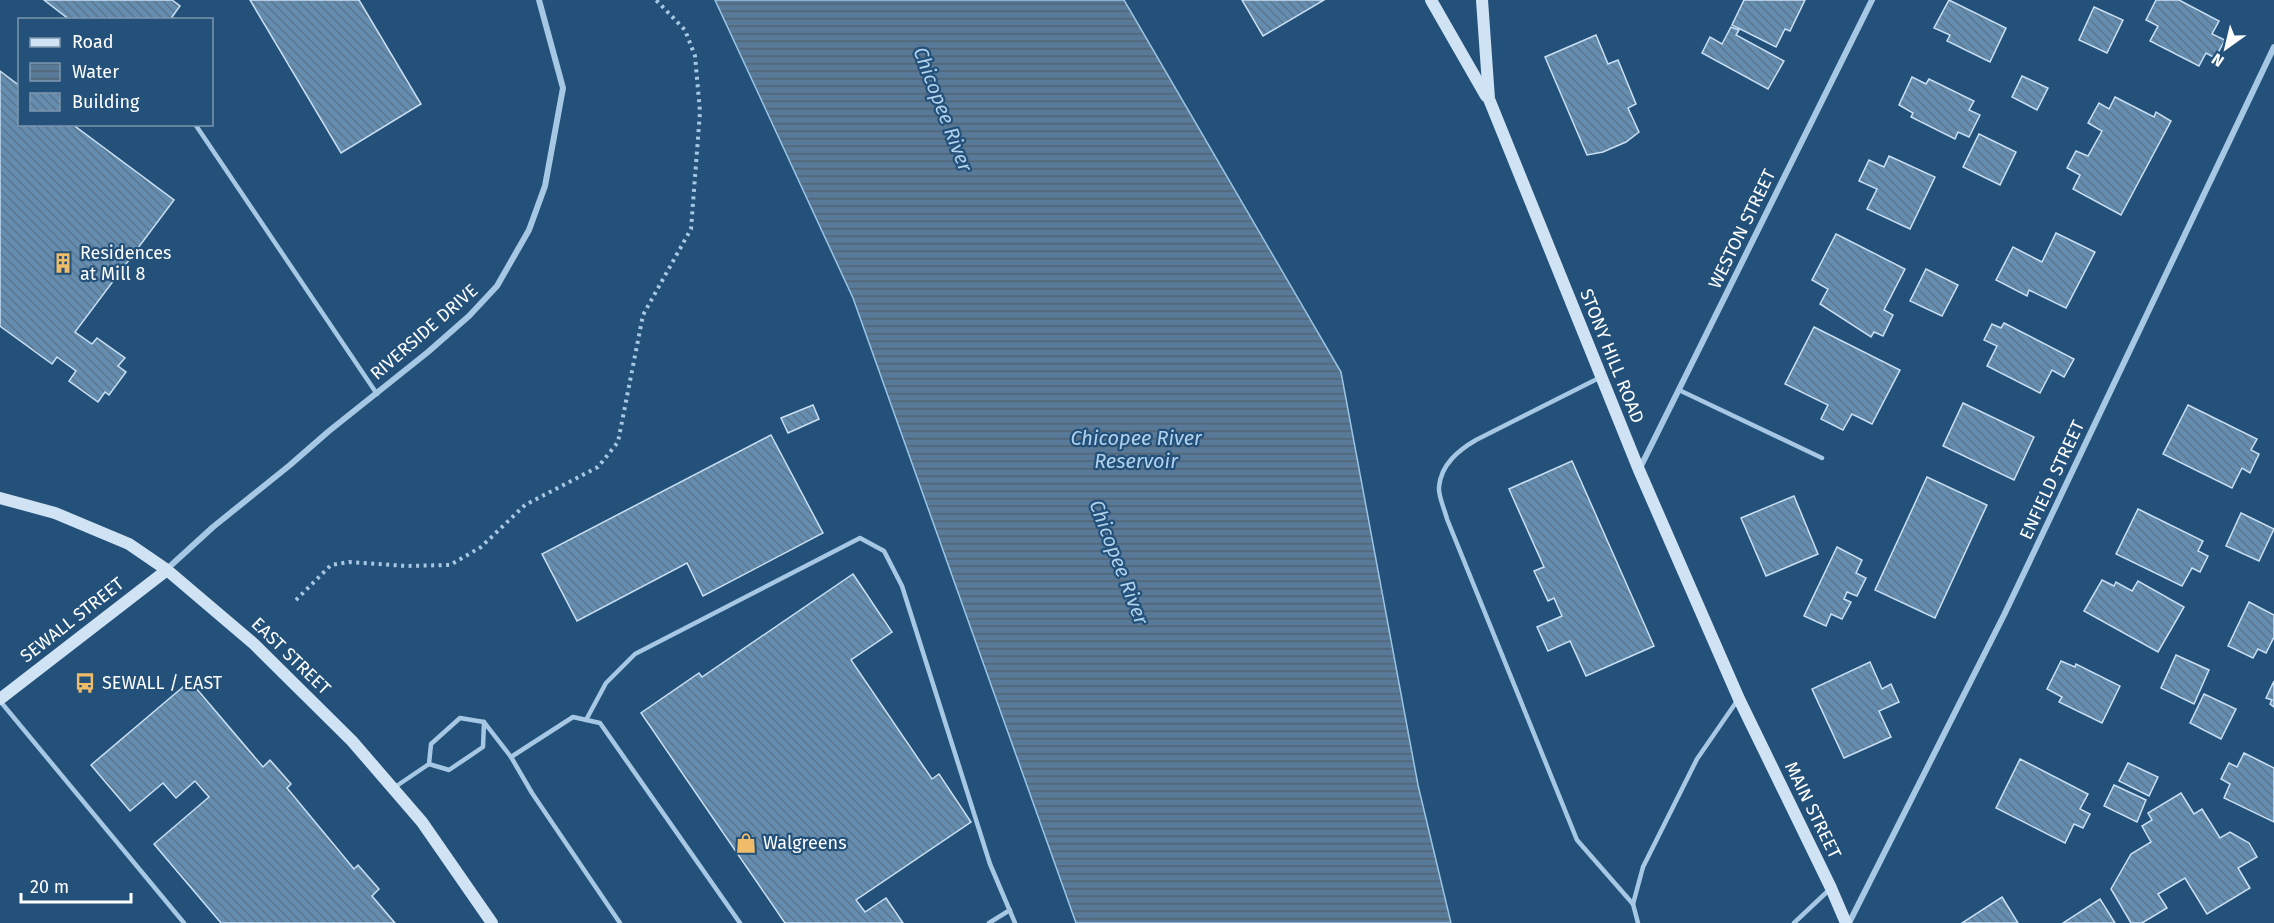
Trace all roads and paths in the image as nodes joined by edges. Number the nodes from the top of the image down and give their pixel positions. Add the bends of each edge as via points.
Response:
1 (538, 0) edge
2 (656, 0) edge
3 (1431, 0) edge
4 (1482, 0) edge
5 (1872, 0) edge
6 (2274, 47) edge
7 (1488, 99) junction
8 (196, 126) edge
9 (1601, 377) junction
10 (1679, 390) junction
11 (377, 394) junction
12 (1822, 458) dead end
13 (1639, 470) junction
14 (0, 498) edge
15 (167, 570) junction
16 (296, 600) dead end
17 (1739, 699) junction
18 (0, 700) edge
19 (1746, 714) joint
20 (586, 720) junction
21 (484, 722) junction
22 (511, 758) junction
23 (429, 764) junction
24 (393, 789) junction
25 (1831, 888) junction
26 (1633, 904) junction
27 (1010, 909) junction
28 (184, 923) edge
29 (492, 923) edge
30 (620, 923) edge
31 (740, 923) edge
32 (989, 923) edge
33 (1016, 923) edge
34 (1638, 923) edge
35 (1794, 923) edge
36 (1847, 923) edge

1 - 11 street, RIVERSIDE DRIVE via 563,88 545,186 529,230 497,286 469,316
2 - 16 path via 685,30 695,56 700,112 691,229 643,315 618,442 598,467 525,505 482,547 450,565 331,565
3 - 7 main road
4 - 7 main road, STONY HILL ROAD
5 - 10 street, WESTON STREET
6 - 36 street, ENFIELD STREET via 2004,615
7 - 9 main road, STONY HILL ROAD
8 - 11 lane
9 - 13 main road, STONY HILL ROAD
9 - 26 lane via 1457,452 1444,469 1438,488 1447,519 1577,840
10 - 12 lane
10 - 13 street, WESTON STREET
11 - 15 street, RIVERSIDE DRIVE via 232,511
13 - 17 main road, STONY HILL ROAD
14 - 15 main road, EAST STREET via 55,513 129,544
15 - 18 main road, SEWALL STREET
15 - 24 main road, EAST STREET via 254,644 352,741
17 - 19 main road, STONY HILL ROAD
17 - 26 lane via 1678,794 1643,867
18 - 28 lane
19 - 25 main road, MAIN STREET
20 - 22 lane via 573,717
20 - 27 lane via 606,683 635,654 860,538 884,551 902,586 990,864
20 - 31 lane via 600,723
21 - 22 lane
21 - 23 lane via 460,718 431,744
21 - 23 lane via 483,747 449,770
22 - 30 lane
23 - 24 lane
24 - 29 main road, EAST STREET via 422,822
25 - 35 lane
25 - 36 main road, MAIN STREET
26 - 34 lane
27 - 32 lane
27 - 33 lane

